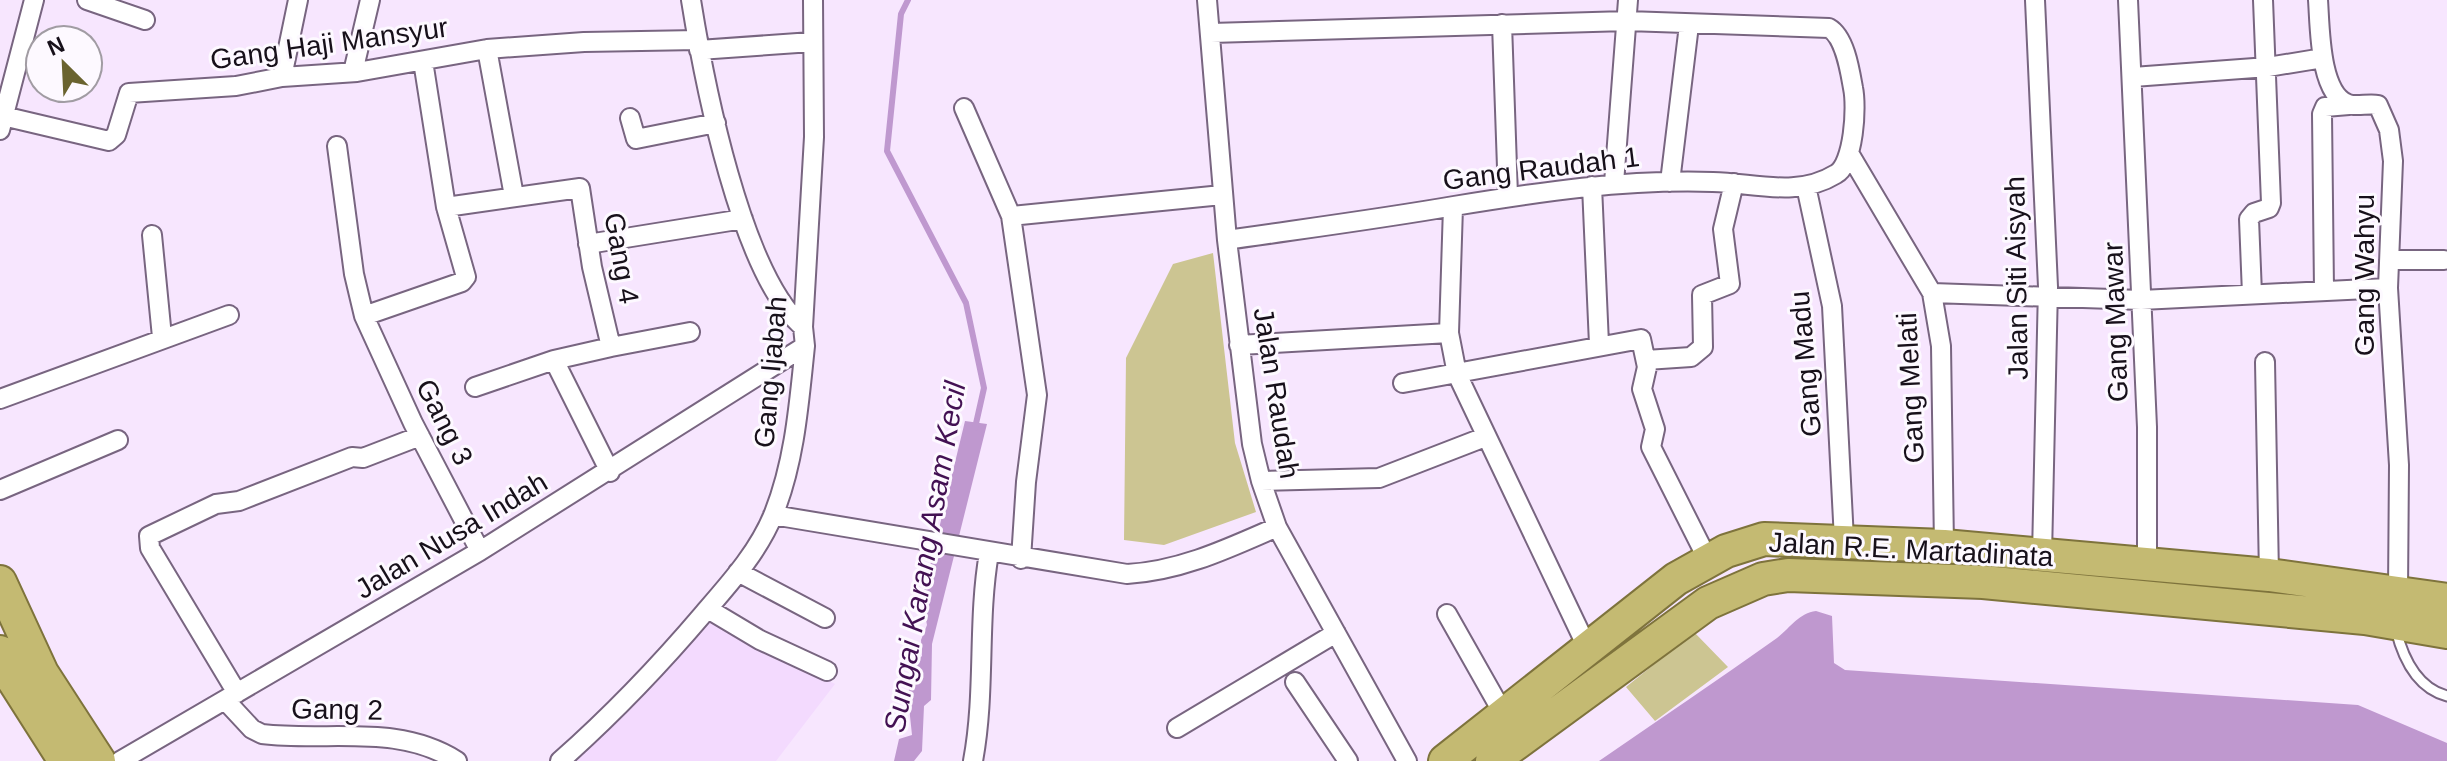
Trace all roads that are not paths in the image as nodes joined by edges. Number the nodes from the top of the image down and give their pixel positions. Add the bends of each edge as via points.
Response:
1 (34, 0) edge
2 (87, 0) edge
3 (298, 0) edge
4 (370, 0) edge
5 (691, 0) edge
6 (813, 0) edge
7 (1207, 0) edge
8 (1628, 0) edge
9 (2035, 0) edge
10 (2128, 0) edge
11 (2263, 0) edge
12 (2318, 0) edge
13 (145, 20) dead end
14 (1627, 21) junction
15 (1502, 24) junction
16 (1689, 25) junction
17 (1211, 33) junction
18 (812, 42) junction
19 (698, 45) junction
20 (487, 49) junction
21 (2323, 58) junction
22 (423, 61) junction
23 (2268, 67) junction
24 (353, 72) junction
25 (282, 77) junction
26 (2133, 77) junction
27 (2349, 105) junction
28 (964, 108) dead end
29 (630, 118) dead end
30 (2, 123) edge
31 (716, 123) junction
32 (337, 146) dead end
33 (1849, 153) junction
34 (1670, 182) junction
35 (1614, 183) junction
36 (1734, 183) junction
37 (1592, 186) junction
38 (1806, 186) junction
39 (1222, 195) junction
40 (513, 196) junction
41 (1508, 196) junction
42 (446, 207) junction
43 (1453, 207) junction
44 (1011, 216) junction
45 (743, 219) junction
46 (152, 235) dead end
47 (1227, 240) junction
48 (588, 244) junction
49 (2389, 260) junction
50 (2444, 260) dead end
51 (2388, 288) junction
52 (2324, 290) junction
53 (1932, 293) junction
54 (2252, 294) junction
55 (2047, 295) junction
56 (2141, 300) junction
57 (229, 315) dead end
58 (364, 316) junction
59 (803, 327) junction
60 (690, 332) dead end
61 (1449, 333) junction
62 (162, 337) junction
63 (1599, 344) junction
64 (1239, 345) junction
65 (805, 346) junction
66 (611, 347) junction
67 (554, 360) junction
68 (1646, 360) junction
69 (2265, 362) dead end
70 (1457, 374) junction
71 (1403, 383) dead end
72 (475, 387) dead end
73 (0, 399) edge
74 (420, 436) junction
75 (1485, 437) junction
76 (118, 440) dead end
77 (610, 472) junction
78 (1261, 481) junction
79 (0, 490) edge
80 (773, 515) junction
81 (1277, 527) junction
82 (1832, 540) junction
83 (1944, 546) junction
84 (480, 551) junction
85 (989, 553) junction
86 (2042, 555) junction
87 (1021, 559) junction
88 (1708, 560) junction
89 (2147, 565) junction
90 (738, 572) junction
91 (2269, 575) junction
92 (0, 582) edge
93 (2447, 600) edge
94 (2396, 608) junction
95 (708, 609) junction
96 (1447, 614) dead end
97 (825, 618) dead end
98 (2447, 632) edge
99 (1336, 633) junction
100 (1587, 647) junction
101 (0, 652) edge
102 (827, 671) dead end
103 (1295, 682) dead end
104 (231, 696) junction
105 (2447, 696) edge
106 (1503, 713) junction
107 (1177, 728) dead end
108 (65, 761) edge
109 (99, 761) edge
110 (120, 761) edge
111 (457, 761) edge
112 (560, 761) edge
113 (973, 761) edge
114 (1348, 761) edge
115 (1407, 761) edge
116 (1445, 761) edge
117 (1492, 761) edge

1 - 30 street
2 - 13 street
3 - 25 street
4 - 24 street
5 - 19 street
6 - 18 street, Gang Ijabah
7 - 17 street, Jalan Raudah
8 - 14 street
9 - 55 street, Jalan Siti Aisyah
10 - 26 street, Gang Mawar
11 - 23 street
12 - 21 street
14 - 15 street
14 - 16 street
14 - 35 street
15 - 17 street
15 - 41 street
16 - 33 street via 1834,31 1856,101
16 - 34 street
17 - 39 street, Jalan Raudah
18 - 19 street, Gang Haji Mansyur
18 - 59 street, Gang Ijabah via 814,137
19 - 20 street, Gang Haji Mansyur via 584,42
19 - 31 street
20 - 22 street, Gang Haji Mansyur
20 - 40 street
21 - 23 street
21 - 27 street via 2331,91
22 - 24 street, Gang Haji Mansyur
22 - 42 street
23 - 26 street
23 - 54 street via 2271,203 2249,219
24 - 25 street, Gang Haji Mansyur
25 - 30 street, Gang Haji Mansyur via 236,86 129,93 116,135 109,141
26 - 56 street, Gang Mawar
27 - 49 street, Gang Wahyu via 2378,105 2389,130
27 - 52 street via 2325,107 2322,114
28 - 44 street
29 - 31 street via 636,139
31 - 45 street
32 - 58 street, Gang 3
33 - 38 street, Gang Raudah 1 via 1841,171
33 - 53 street, Gang Melati
34 - 35 street, Gang Raudah 1
34 - 36 street, Gang Raudah 1
35 - 37 street, Gang Raudah 1
36 - 38 street, Gang Raudah 1 via 1784,190
36 - 68 street via 1723,229 1730,284 1702,295 1703,347 1691,357
37 - 41 street, Gang Raudah 1
37 - 63 street
38 - 82 street, Gang Madu via 1832,306
39 - 44 street
39 - 47 street, Jalan Raudah
40 - 42 street
40 - 48 street, Gang 4 via 580,188
41 - 43 street, Gang Raudah 1
42 - 58 street via 465,280
43 - 47 street, Gang Raudah 1
43 - 61 street
44 - 87 street via 1037,395
45 - 48 street
45 - 59 street via 773,289
46 - 62 street
47 - 64 street, Jalan Raudah
48 - 66 street, Gang 4
49 - 50 street
49 - 51 street, Gang Wahyu
51 - 52 street
51 - 94 street, Gang Wahyu via 2399,465
52 - 54 street
53 - 55 street
53 - 83 street, Gang Melati via 1941,346
54 - 56 street
55 - 56 street
55 - 86 street, Jalan Siti Aisyah
56 - 89 street, Gang Mawar
57 - 62 street
58 - 74 street, Gang 3
59 - 65 street, Gang Ijabah
60 - 66 street
61 - 64 street
61 - 70 street
62 - 73 street
63 - 68 street via 1638,338
63 - 70 street
64 - 78 street, Jalan Raudah
65 - 77 street, Jalan Nusa Indah
65 - 80 street, Gang Ijabah via 789,466
66 - 67 street, Gang 4
67 - 72 street, Gang 4
67 - 77 street
68 - 88 street via 1642,389 1655,429 1651,447
69 - 91 street
70 - 71 street
70 - 75 street
74 - 84 street, Gang 3
74 - 104 street, Gang 2 via 239,501 216,504 149,536 150,548
75 - 78 street via 1379,478
75 - 100 street
76 - 79 street
77 - 84 street, Jalan Nusa Indah
78 - 81 street, Jalan Raudah
80 - 85 street
80 - 90 street, Gang Ijabah
81 - 87 street via 1203,559 1149,573
81 - 99 street, Jalan Raudah
82 - 83 highway, Jalan R.E. Martadinata
82 - 88 highway, Jalan R.E. Martadinata via 1764,539
83 - 86 highway, Jalan R.E. Martadinata
84 - 104 street, Jalan Nusa Indah
85 - 87 street
85 - 113 street via 981,608 982,707
86 - 89 highway, Jalan R.E. Martadinata
88 - 100 highway, Jalan R.E. Martadinata
89 - 91 highway, Jalan R.E. Martadinata
90 - 95 street, Gang Ijabah
90 - 97 street
91 - 94 highway, Jalan R.E. Martadinata
92 - 109 highway via 42,673
93 - 94 highway, Jalan R.E. Martadinata
94 - 98 highway, Jalan R.E. Martadinata
94 - 105 lane via 2408,662 2428,687
94 - 117 highway, Jalan R.E. Martadinata via 1825,574 1763,579 1708,603
95 - 102 street
95 - 112 street, Gang Ijabah via 611,715
96 - 106 street
99 - 107 street
99 - 115 street, Jalan Raudah
100 - 106 highway, Jalan R.E. Martadinata
101 - 108 highway
103 - 114 street
104 - 110 street, Jalan Nusa Indah
104 - 111 street, Gang 2 via 252,729 262,734 390,737 430,746
106 - 116 highway, Jalan R.E. Martadinata

